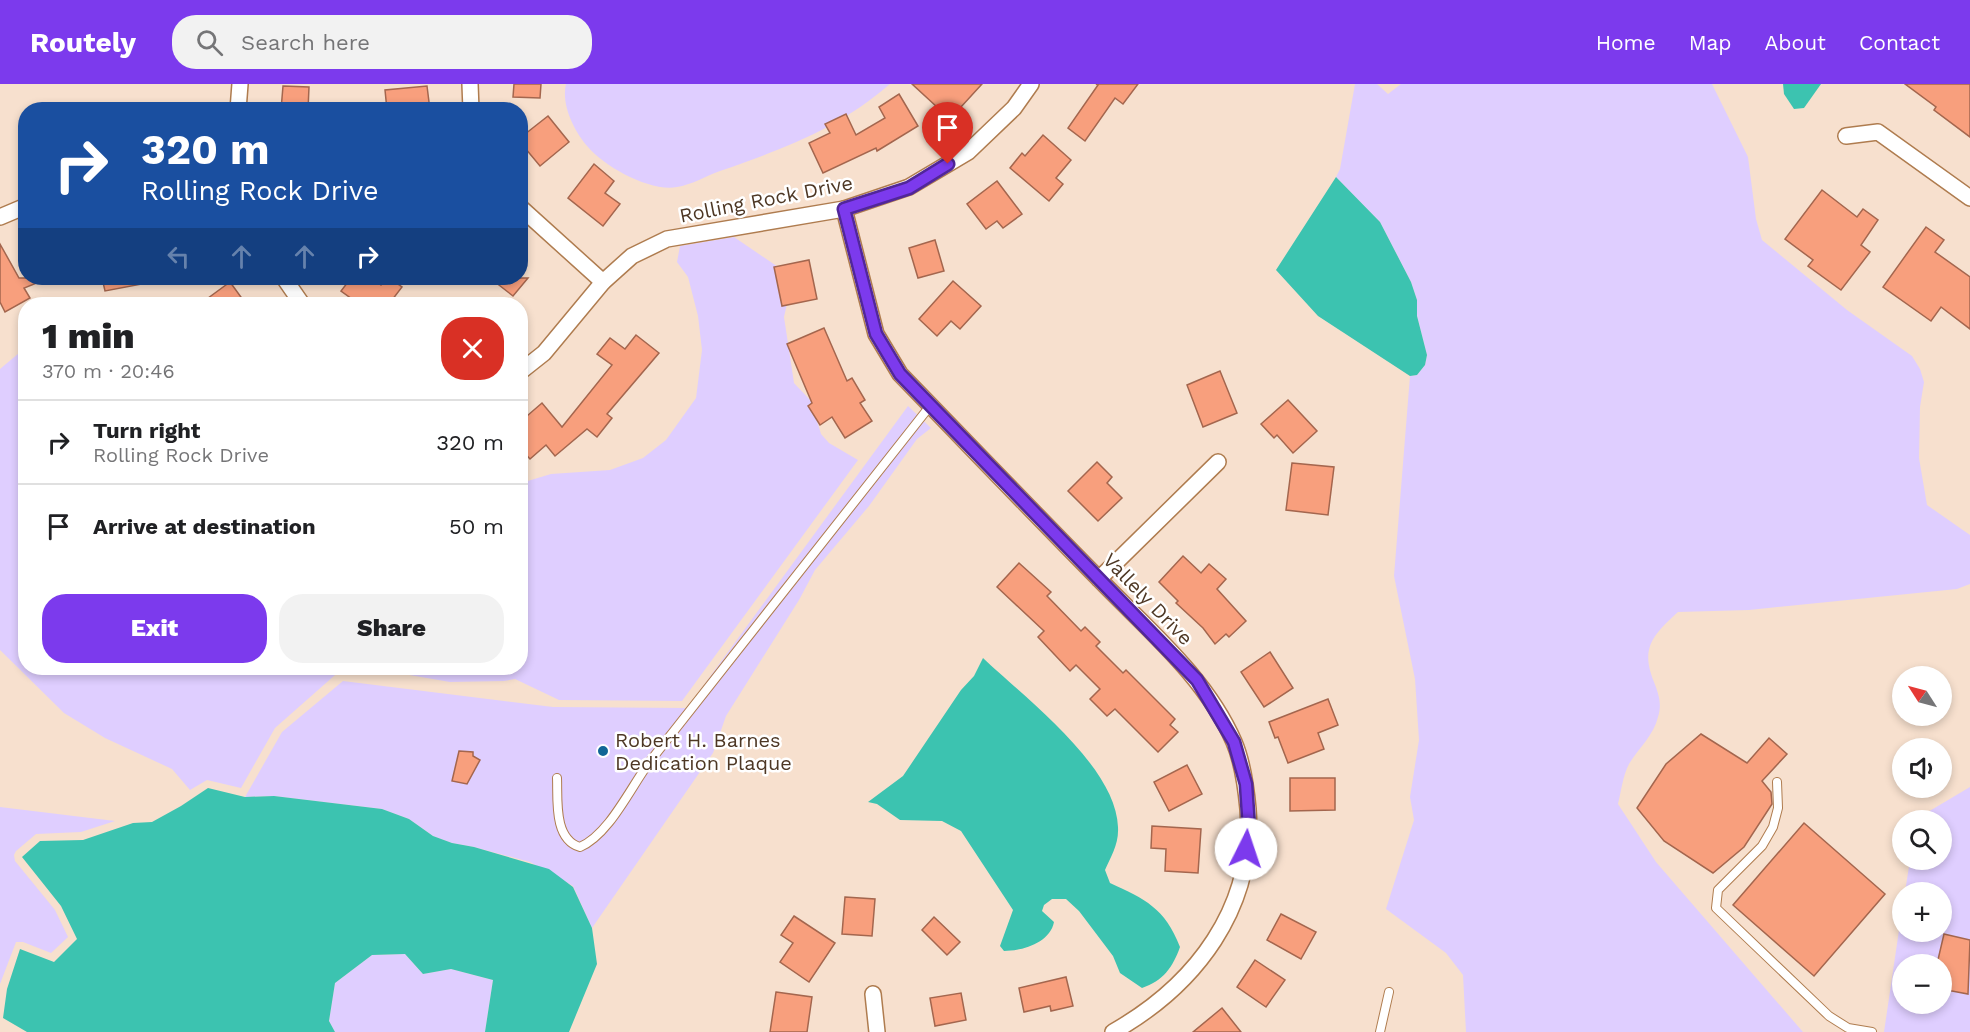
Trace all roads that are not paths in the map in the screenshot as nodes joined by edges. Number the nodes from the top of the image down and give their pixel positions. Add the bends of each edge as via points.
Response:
1 (240, 84) edge
2 (470, 84) edge
3 (1031, 84) edge
4 (239, 102) edge
5 (471, 102) edge
6 (1846, 136) dead end
7 (1970, 198) edge
8 (18, 209) edge
9 (844, 209) junction
10 (528, 214) edge
11 (0, 217) edge
12 (603, 282) junction
13 (528, 366) edge
14 (930, 406) junction
15 (1218, 462) dead end
16 (1099, 579) junction
17 (557, 778) dead end
18 (1777, 782) dead end
19 (1389, 992) dead end
20 (873, 994) dead end
21 (877, 1032) edge
22 (1113, 1032) edge
23 (1380, 1032) edge
24 (1872, 1032) edge

1 - 4 street
2 - 5 street
3 - 9 street, Rolling Rock Drive via 1014,108 968,152 909,188
6 - 7 street via 1878,132
8 - 11 street
9 - 12 street, Rolling Rock Drive via 667,239 632,256
9 - 14 street, Vallely Drive via 876,334 900,374
10 - 12 street
12 - 13 street, Rolling Rock Drive via 544,353
14 - 16 street, Vallely Drive
14 - 17 lane via 650,761 604,828 580,847 558,818
15 - 16 street
16 - 22 street, Vallely Drive via 1197,680 1234,742 1246,784 1249,828 1244,871 1230,912 1209,950 1178,987 1144,1015
18 - 24 lane via 1778,808 1773,827 1762,846 1718,890 1716,908 1829,1016 1848,1028
19 - 23 lane
20 - 21 street

